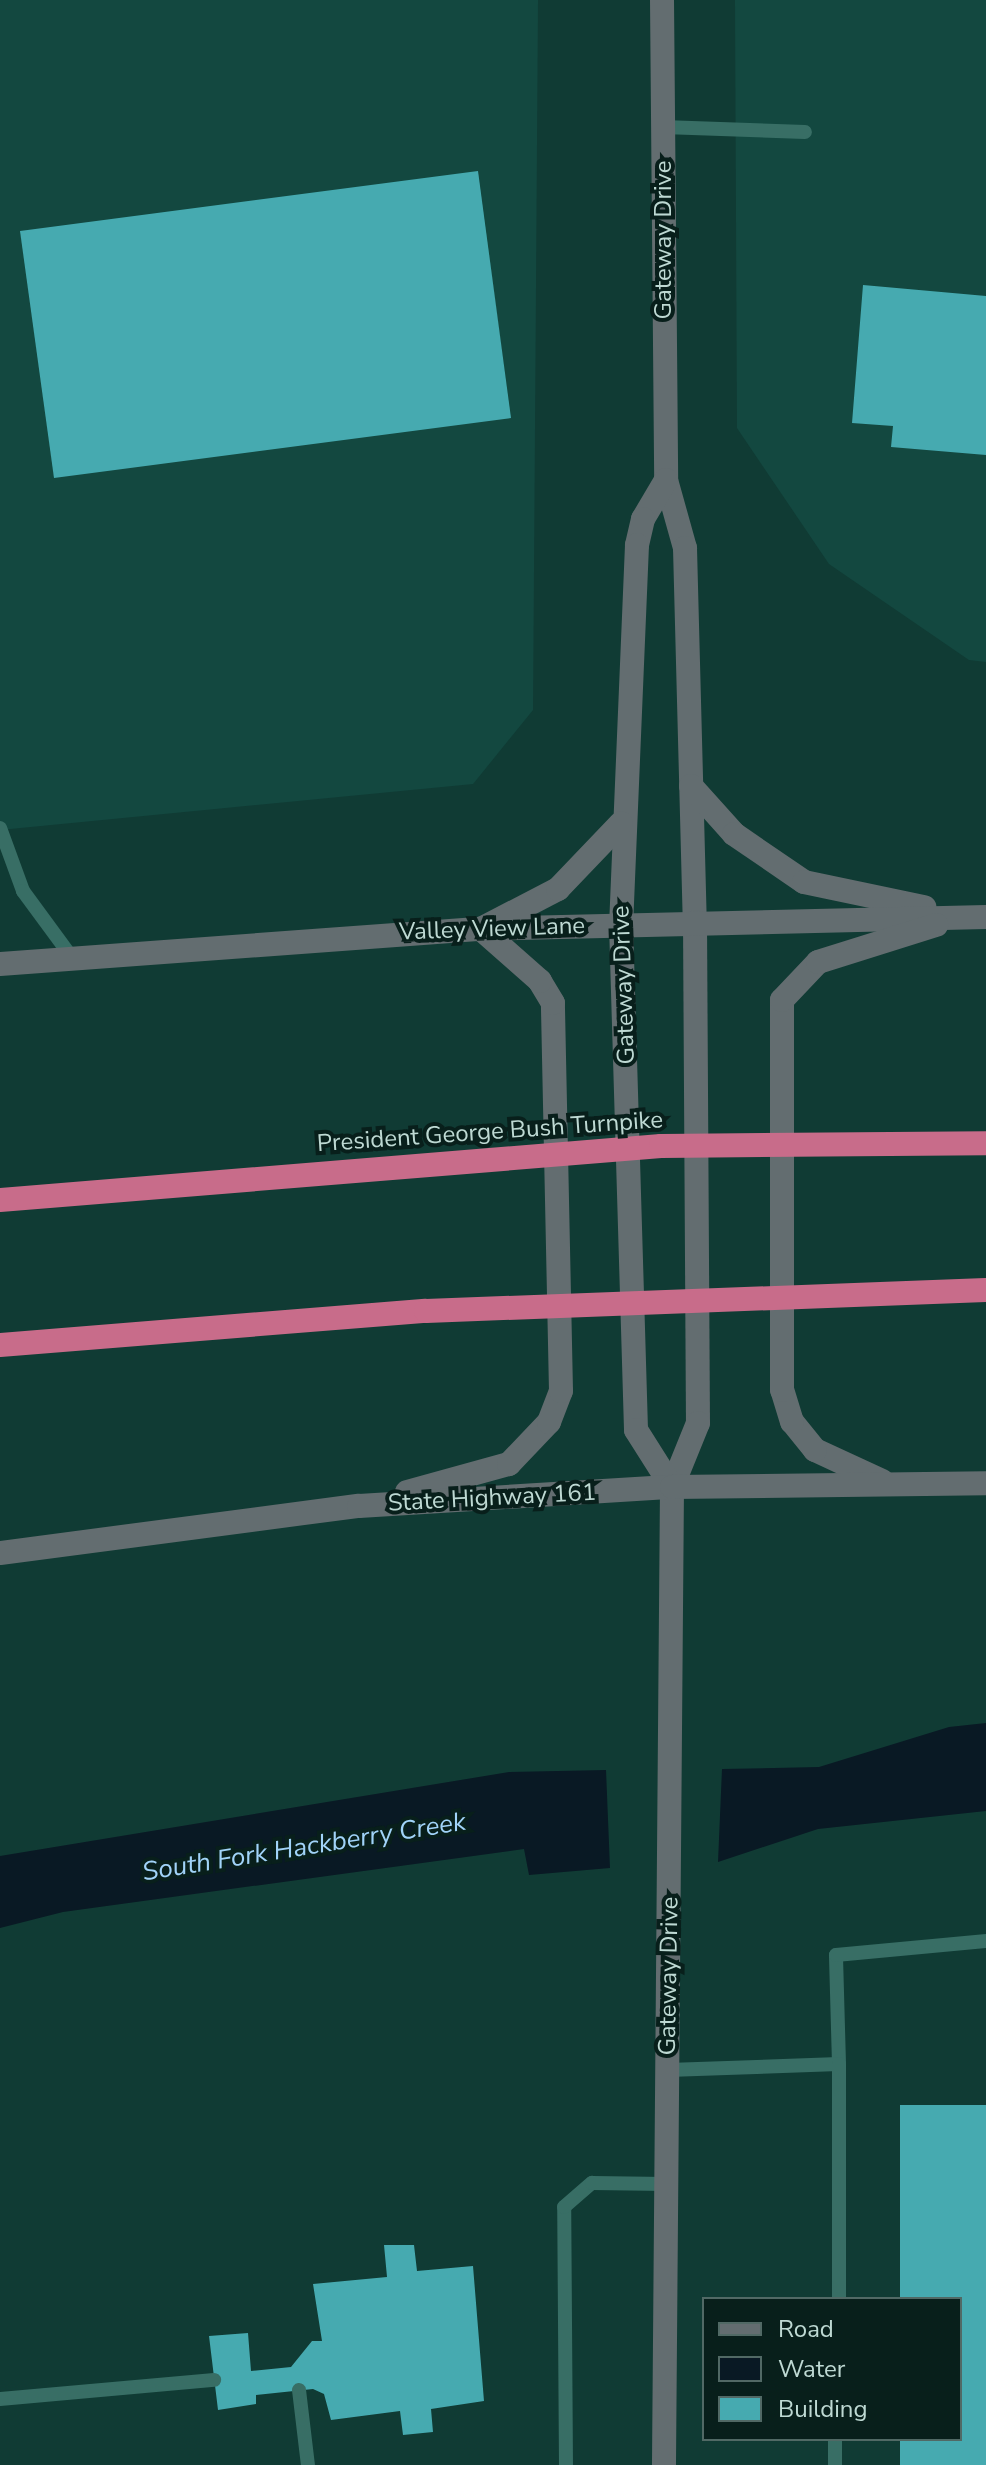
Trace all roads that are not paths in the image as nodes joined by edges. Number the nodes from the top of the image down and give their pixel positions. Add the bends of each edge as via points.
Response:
1 (662, 0) edge
2 (663, 127) junction
3 (805, 132) dead end
4 (666, 480) junction
5 (691, 786) junction
6 (621, 823) junction
7 (0, 828) edge
8 (976, 916) edge
9 (695, 922) junction
10 (621, 924) junction
11 (481, 929) junction
12 (70, 955) junction
13 (0, 964) edge
14 (986, 1143) edge
15 (0, 1200) edge
16 (986, 1290) edge
17 (0, 1345) edge
18 (986, 1483) edge
19 (889, 1485) junction
20 (672, 1487) junction
21 (359, 1506) junction
22 (0, 1553) edge
23 (986, 1941) edge
24 (839, 2064) junction
25 (668, 2070) junction
26 (667, 2184) junction
27 (839, 2297) edge
28 (214, 2380) dead end
29 (299, 2390) dead end
30 (0, 2399) edge
31 (835, 2441) edge
32 (308, 2465) edge
33 (566, 2465) edge
34 (664, 2465) edge
35 (835, 2465) edge

1 - 2 main road, Gateway Drive
2 - 3 lane
2 - 4 main road, Gateway Drive
4 - 5 main road, Gateway Drive via 685,548
4 - 6 main road, Gateway Drive via 643,519 637,545
5 - 8 main road via 734,834 804,882
5 - 9 main road, Gateway Drive
6 - 10 main road, Gateway Drive
6 - 11 main road via 558,889
7 - 12 lane via 23,891
8 - 9 main road, Valley View Lane
8 - 19 main road via 818,962 782,1000 782,1390 792,1422 815,1450
9 - 10 main road, Valley View Lane
9 - 20 main road, Gateway Drive via 698,1423
10 - 11 main road, Valley View Lane
10 - 20 main road, Gateway Drive via 636,1430
11 - 12 main road, Valley View Lane
11 - 21 main road via 540,981 553,1003 561,1391 549,1422 509,1464
12 - 13 main road, Valley View Lane
14 - 15 highway, President George Bush Turnpike via 661,1146
16 - 17 highway via 426,1311
18 - 19 main road, State Highway 161
19 - 20 main road, State Highway 161
20 - 21 main road, State Highway 161
20 - 25 main road, Gateway Drive
21 - 22 main road, State Highway 161
23 - 24 lane via 836,1955
24 - 25 lane
24 - 27 lane
25 - 26 main road, Gateway Drive
26 - 33 lane via 592,2183 564,2207
26 - 34 main road, Gateway Drive
28 - 30 lane
29 - 32 lane
31 - 35 lane

